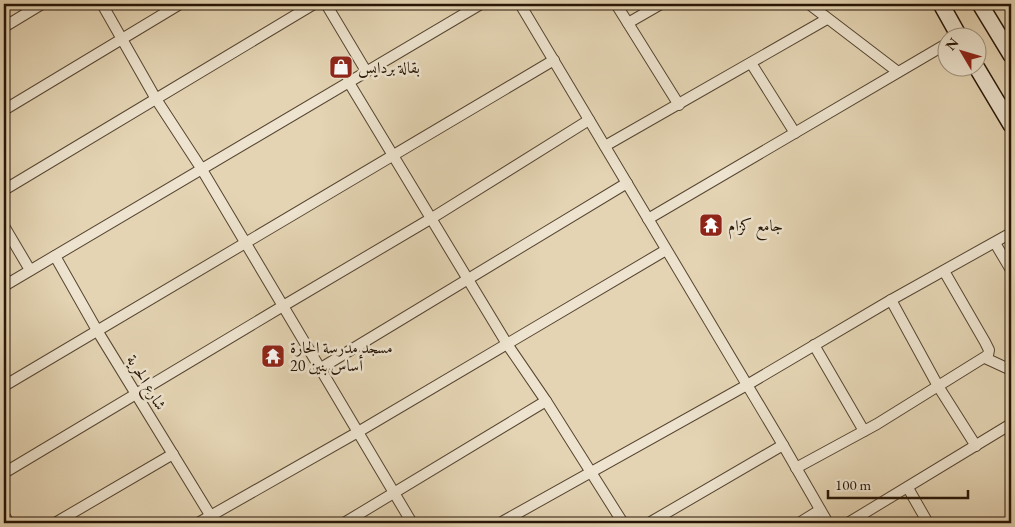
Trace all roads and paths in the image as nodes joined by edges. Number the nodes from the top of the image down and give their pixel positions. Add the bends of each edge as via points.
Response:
1 (42, 4) edge
2 (102, 4) edge
3 (180, 4) edge
4 (314, 4) edge
5 (326, 4) edge
6 (481, 4) edge
7 (520, 4) edge
8 (616, 4) edge
9 (661, 4) edge
10 (809, 4) edge
11 (941, 4) edge
12 (980, 4) edge
13 (827, 18) junction
14 (628, 23) junction
15 (4, 26) edge
16 (951, 28) edge
17 (122, 39) junction
18 (938, 49) edge
19 (1011, 55) edge
20 (554, 60) junction
21 (751, 63) junction
22 (366, 71) junction
23 (898, 72) junction
24 (984, 78) edge
25 (348, 81) junction
26 (156, 99) junction
27 (679, 105) junction
28 (4, 110) edge
29 (589, 120) junction
30 (1011, 125) edge
31 (794, 133) junction
32 (606, 146) junction
33 (393, 155) junction
34 (201, 168) junction
35 (627, 183) junction
36 (4, 190) edge
37 (432, 218) junction
38 (648, 219) junction
39 (4, 226) edge
40 (1011, 233) edge
41 (245, 243) junction
42 (994, 243) junction
43 (666, 250) junction
44 (55, 256) junction
45 (30, 270) junction
46 (1011, 270) edge
47 (944, 271) junction
48 (468, 278) junction
49 (4, 286) edge
50 (891, 300) junction
51 (282, 306) junction
52 (98, 332) junction
53 (507, 344) junction
54 (814, 345) junction
55 (985, 358) junction
56 (321, 368) junction
57 (1011, 370) edge
58 (746, 385) junction
59 (4, 386) edge
60 (938, 386) junction
61 (136, 393) junction
62 (546, 401) junction
63 (1011, 424) edge
64 (864, 431) junction
65 (358, 432) junction
66 (783, 445) junction
67 (976, 446) junction
68 (173, 454) junction
69 (796, 468) junction
70 (591, 471) junction
71 (4, 473) edge
72 (908, 488) junction
73 (394, 493) junction
74 (820, 510) junction
75 (4, 514) edge
76 (213, 520) edge
77 (9, 523) edge
78 (55, 523) edge
79 (198, 523) edge
80 (344, 523) edge
81 (412, 523) edge
82 (500, 523) edge
83 (623, 523) edge
84 (649, 523) edge
85 (799, 523) edge
86 (828, 523) edge
87 (848, 523) edge
88 (928, 523) edge

1 - 15 street
2 - 17 street
3 - 17 street
4 - 26 street
5 - 22 street
6 - 22 street
7 - 20 street
8 - 14 street
9 - 14 street
10 - 13 street
11 - 16 main road
12 - 19 main road
13 - 21 street
13 - 23 street
14 - 27 street
17 - 26 street
17 - 28 street
18 - 23 street
20 - 29 street
20 - 33 street
21 - 27 street
21 - 31 street
22 - 25 street
23 - 31 street
24 - 30 main road
25 - 33 street
25 - 34 street
26 - 34 street
26 - 36 street
27 - 32 street
29 - 32 street
29 - 37 street
31 - 38 street
32 - 35 street
33 - 37 street
33 - 41 street
34 - 41 street
34 - 44 street
35 - 38 street
35 - 48 street
37 - 48 street
37 - 51 street
38 - 43 street
39 - 45 street
40 - 42 street
41 - 51 street
41 - 52 street
42 - 46 street
42 - 47 street
43 - 53 street
43 - 58 street
44 - 45 street
44 - 52 street, شارع الحرية
45 - 49 street
47 - 50 street
47 - 55 street via 989,350
48 - 53 street
48 - 56 street
50 - 54 street
50 - 60 street
51 - 56 street
51 - 61 street
52 - 59 street
52 - 61 street, شارع الحرية
53 - 62 street
53 - 65 street
54 - 58 street
54 - 64 street
55 - 57 street
55 - 60 street
56 - 65 street
58 - 66 street
58 - 70 street
60 - 64 street
60 - 67 street
61 - 68 street, شارع الحرية
61 - 71 street
62 - 70 street
62 - 73 street
63 - 67 street
64 - 69 street
65 - 73 street
65 - 76 street
66 - 69 street
66 - 84 street
67 - 72 street
68 - 76 street, شارع الحرية
68 - 78 street
69 - 74 street
70 - 82 street
70 - 83 street
72 - 87 street
72 - 88 street
73 - 80 street
73 - 81 street
74 - 85 street
74 - 86 street
75 - 77 street
76 - 79 street

